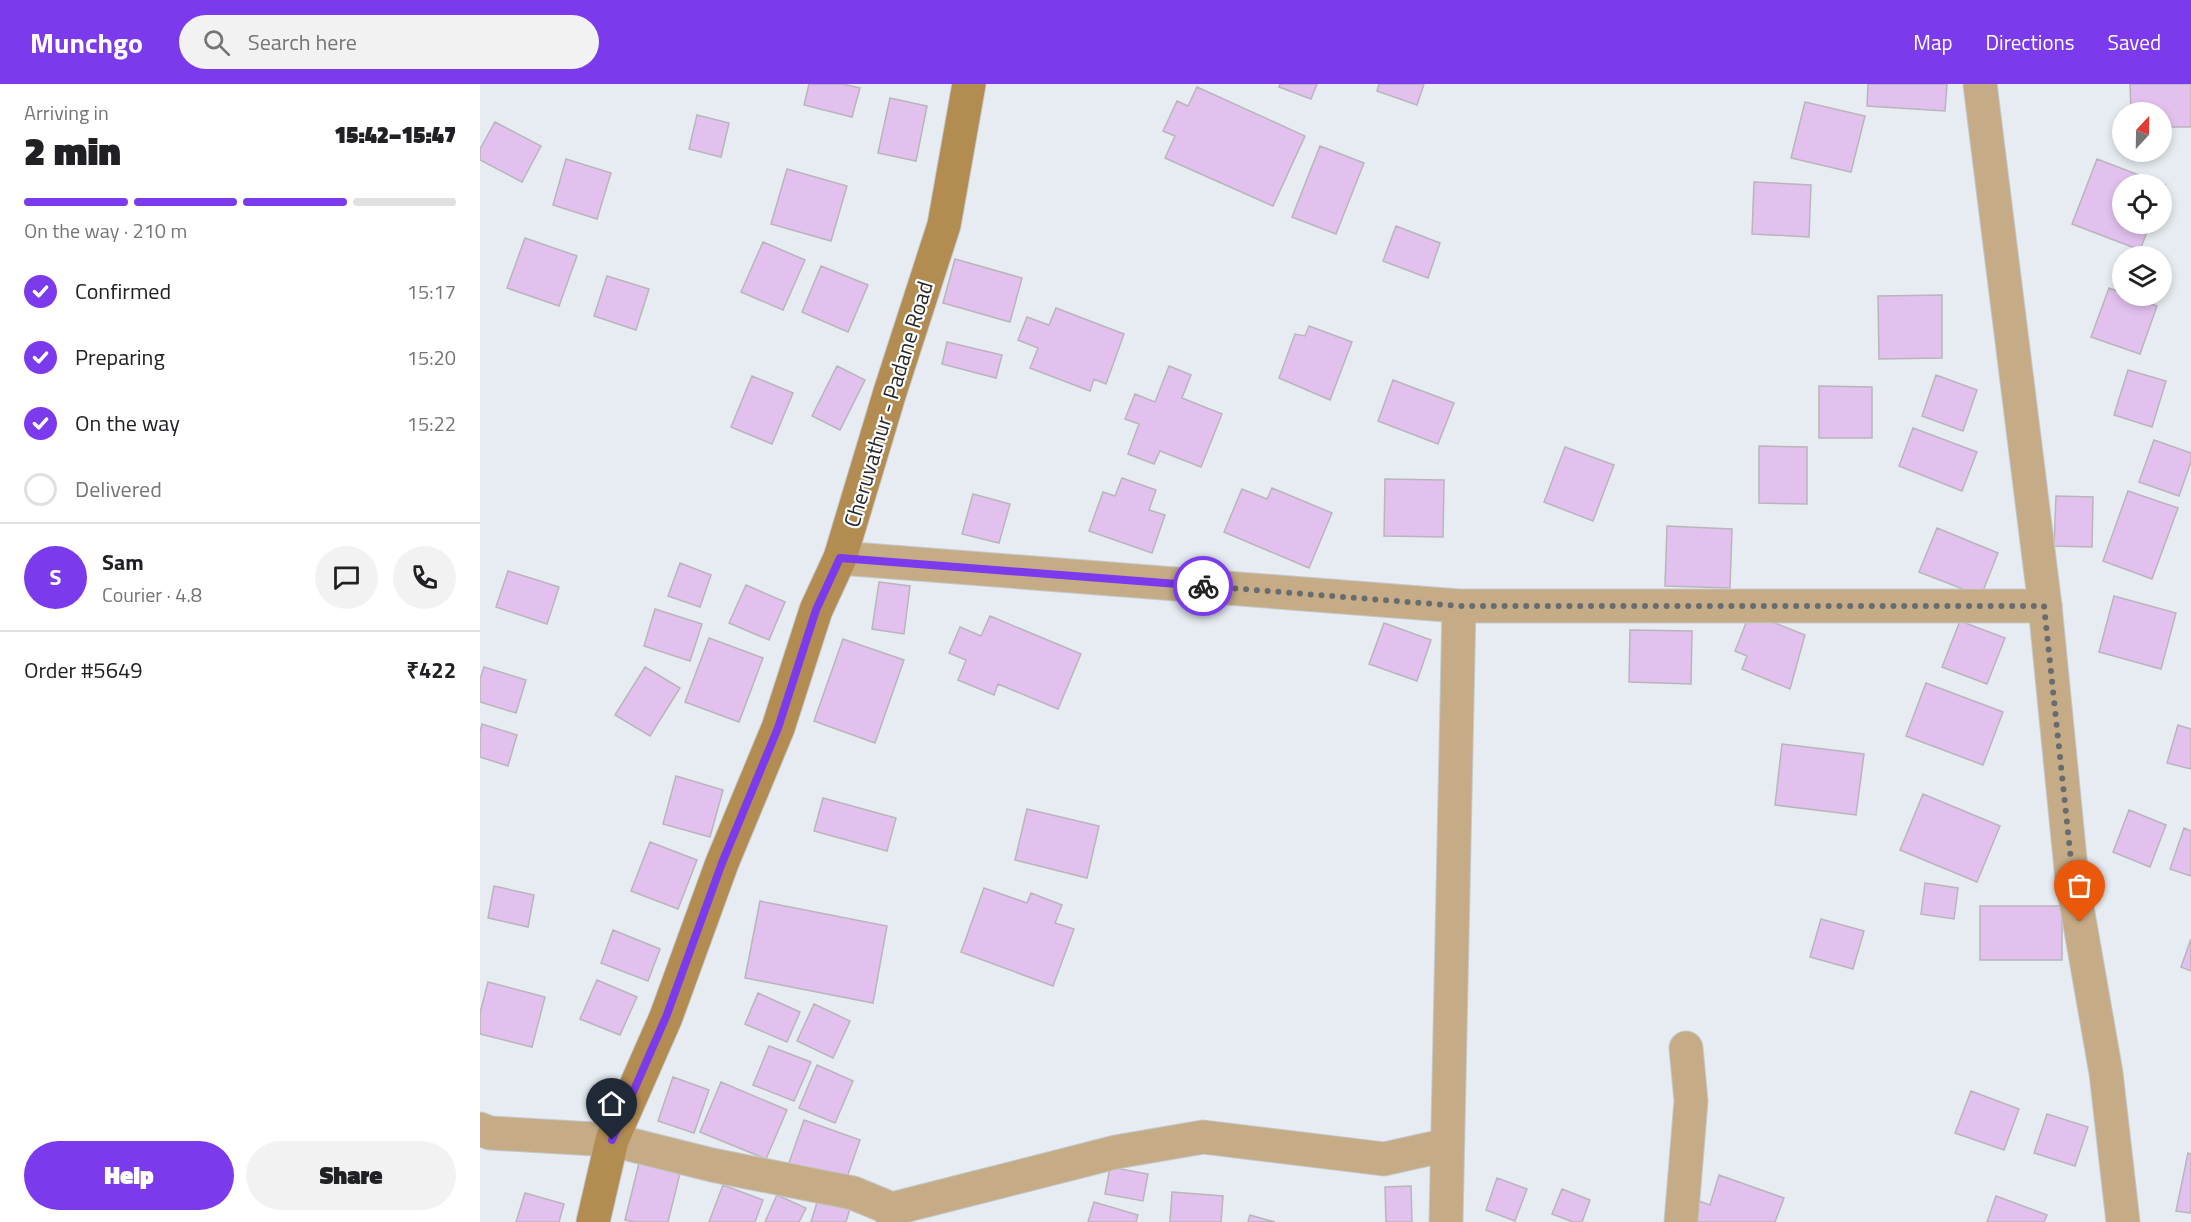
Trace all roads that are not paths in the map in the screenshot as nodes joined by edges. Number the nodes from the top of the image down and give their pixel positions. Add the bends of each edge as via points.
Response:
1 (969, 84) edge
2 (1980, 84) edge
3 (840, 558) junction
4 (1460, 606) junction
5 (2044, 606) junction
6 (1686, 1048) dead end
7 (480, 1129) edge
8 (612, 1140) junction
9 (1447, 1145) junction
10 (892, 1216) edge
11 (593, 1222) edge
12 (1446, 1222) edge
13 (1681, 1222) edge
14 (2123, 1222) edge

1 - 3 main road, Cheruvathur - Padane Road via 944,225
2 - 5 street
3 - 4 street
3 - 8 main road, Cheruvathur - Padane Road via 816,610 778,728 722,863 666,1017
4 - 5 street
4 - 9 street
5 - 14 street via 2073,879 2106,1073
6 - 13 street via 1691,1101
7 - 8 street
8 - 10 street via 712,1165 854,1192
8 - 11 main road, Cheruvathur - Padane Road
9 - 10 street via 1384,1159 1203,1137 1116,1152
9 - 12 street

